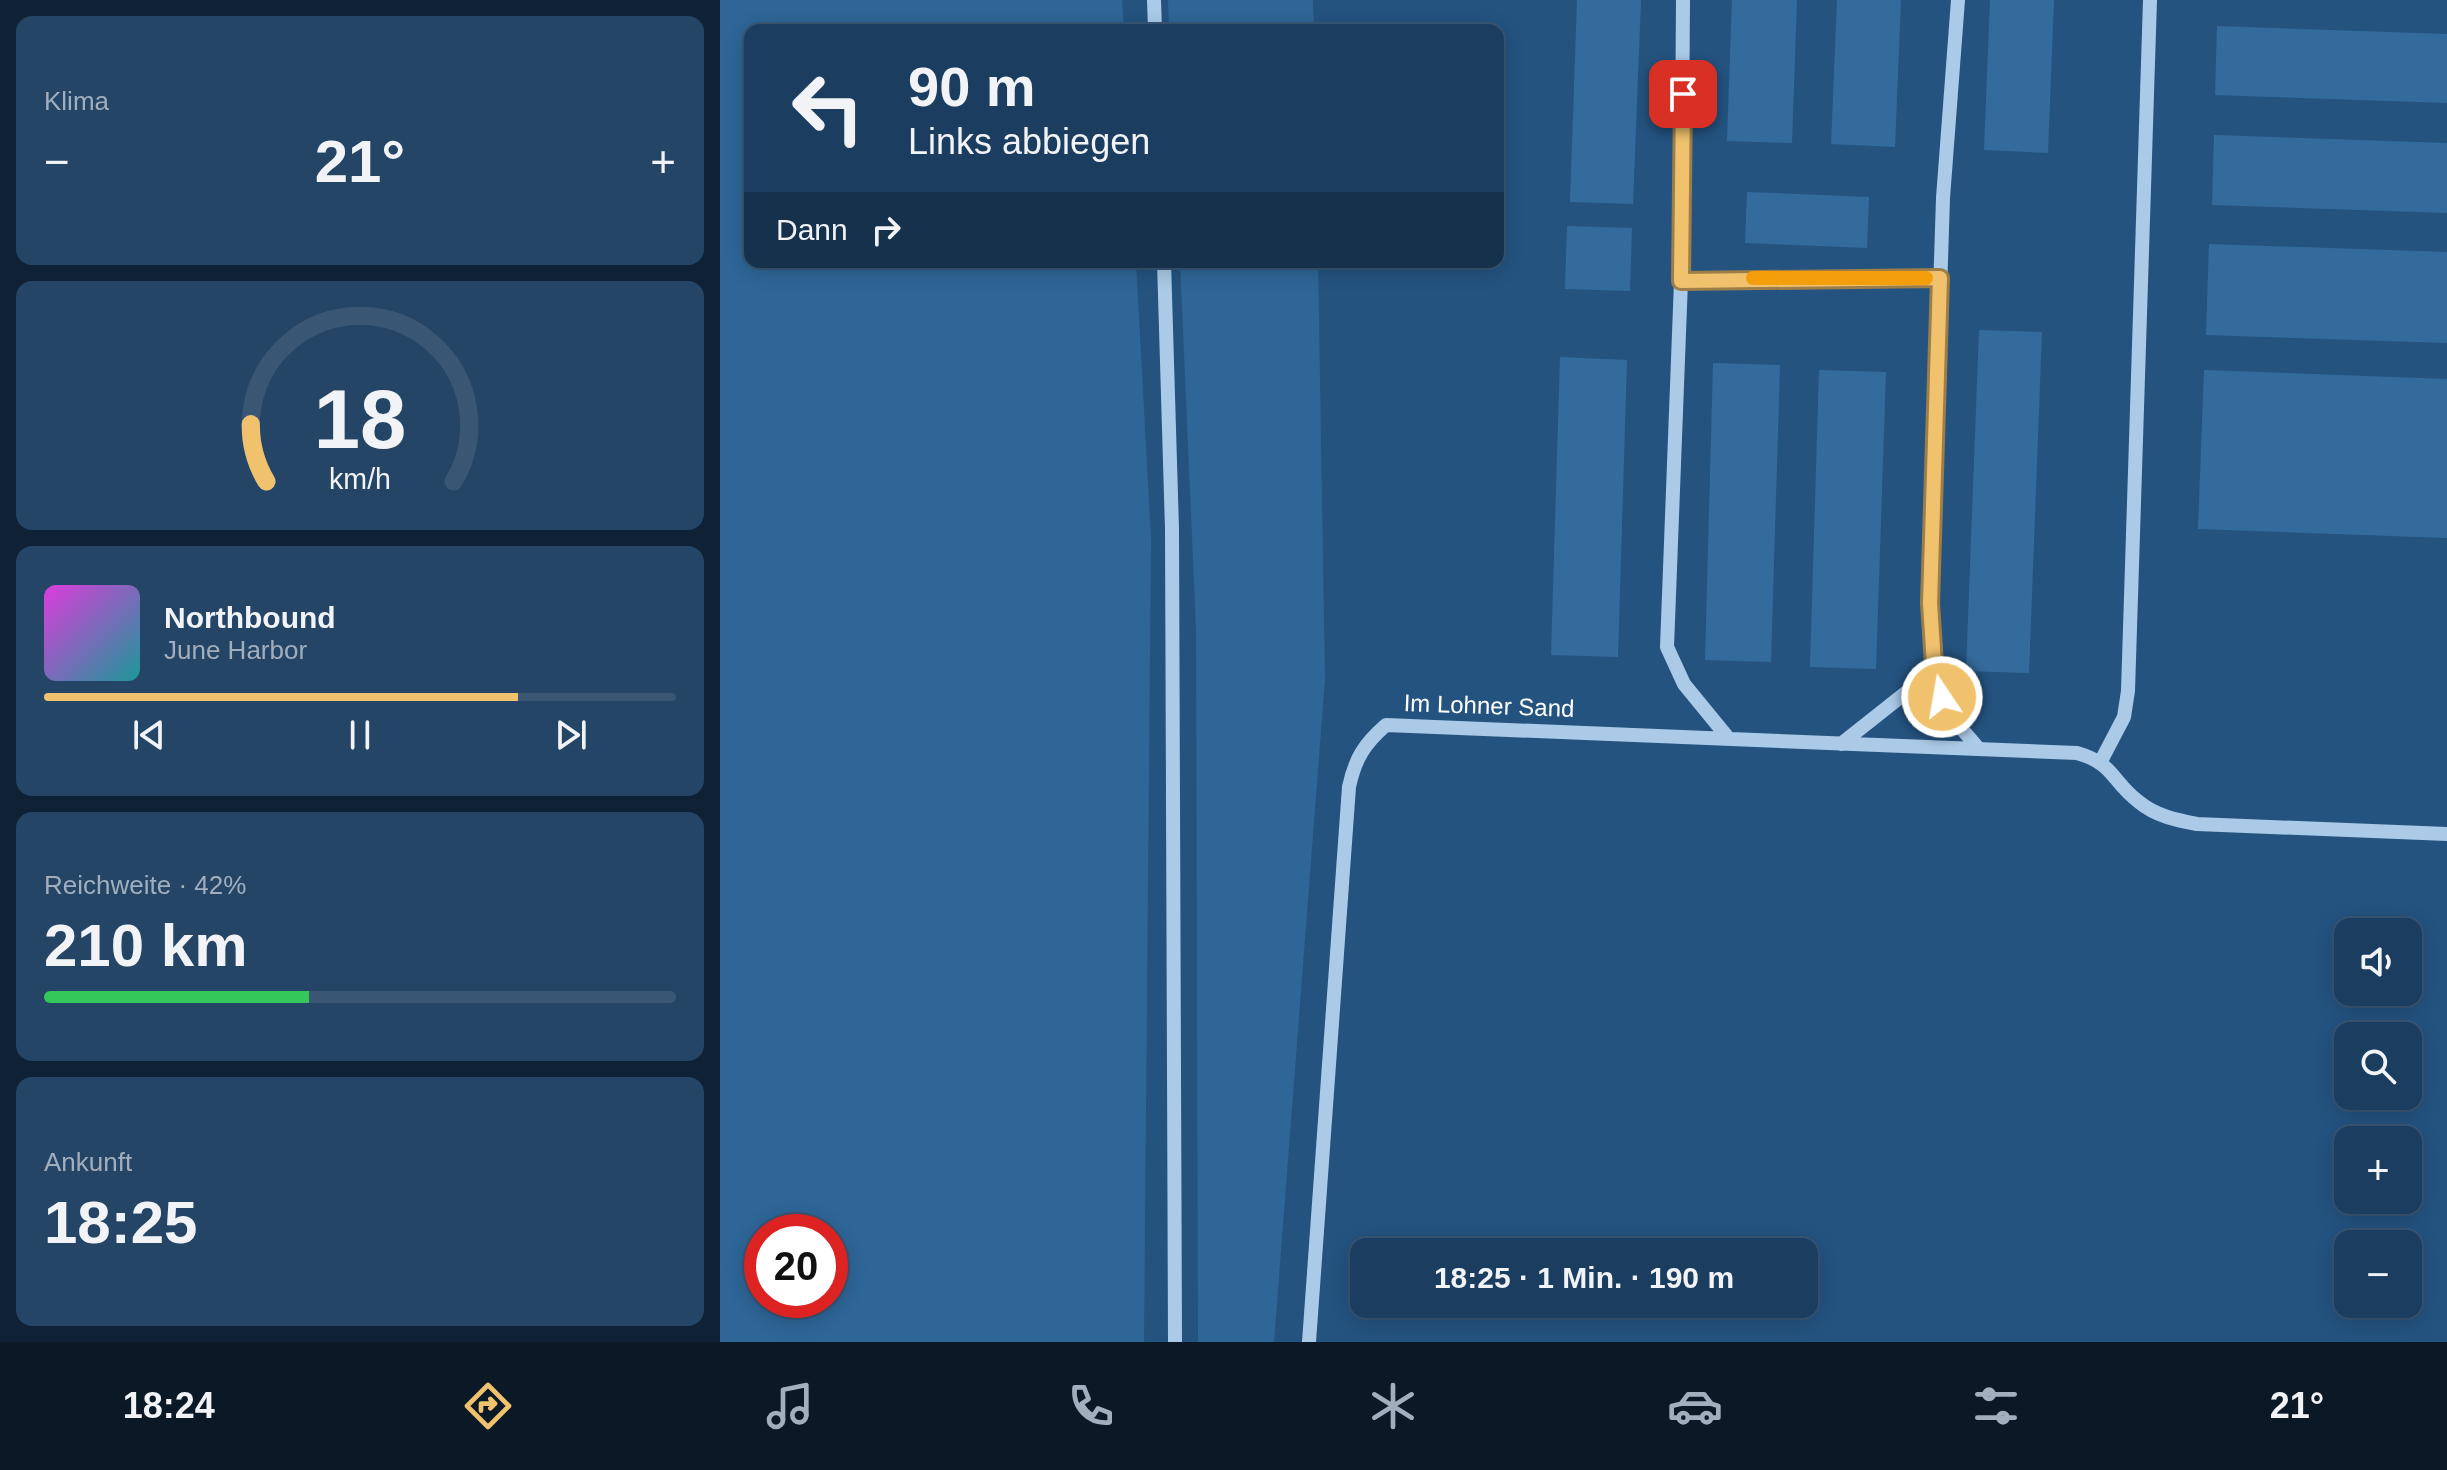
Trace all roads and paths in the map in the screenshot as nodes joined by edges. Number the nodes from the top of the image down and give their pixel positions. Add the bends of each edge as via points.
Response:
1 (1154, 0) edge
2 (1683, 0) edge
3 (1958, 0) edge
4 (2150, 0) edge
5 (1155, 24) edge
6 (1164, 268) edge
7 (1940, 278) junction
8 (1681, 281) junction
9 (1933, 659) junction
10 (1729, 739) junction
11 (1841, 744) junction
12 (1979, 749) junction
13 (2101, 761) junction
14 (2447, 834) edge
15 (1175, 1342) edge
16 (1309, 1342) edge

1 - 5 street
2 - 8 street
3 - 7 street
4 - 13 street via 2128,691 2124,717
6 - 15 street via 1173,545
7 - 8 street
7 - 9 street via 1930,603
8 - 10 street via 1667,647 1684,684
9 - 11 street via 1913,687
9 - 12 street via 1949,714
10 - 11 street, Im Lohner Sand
10 - 16 street, Im Lohner Sand via 1415,723 1386,725 1368,740 1355,759 1349,787
11 - 12 street, Im Lohner Sand
12 - 13 street, Im Lohner Sand via 2077,753
13 - 14 street via 2137,801 2170,819

